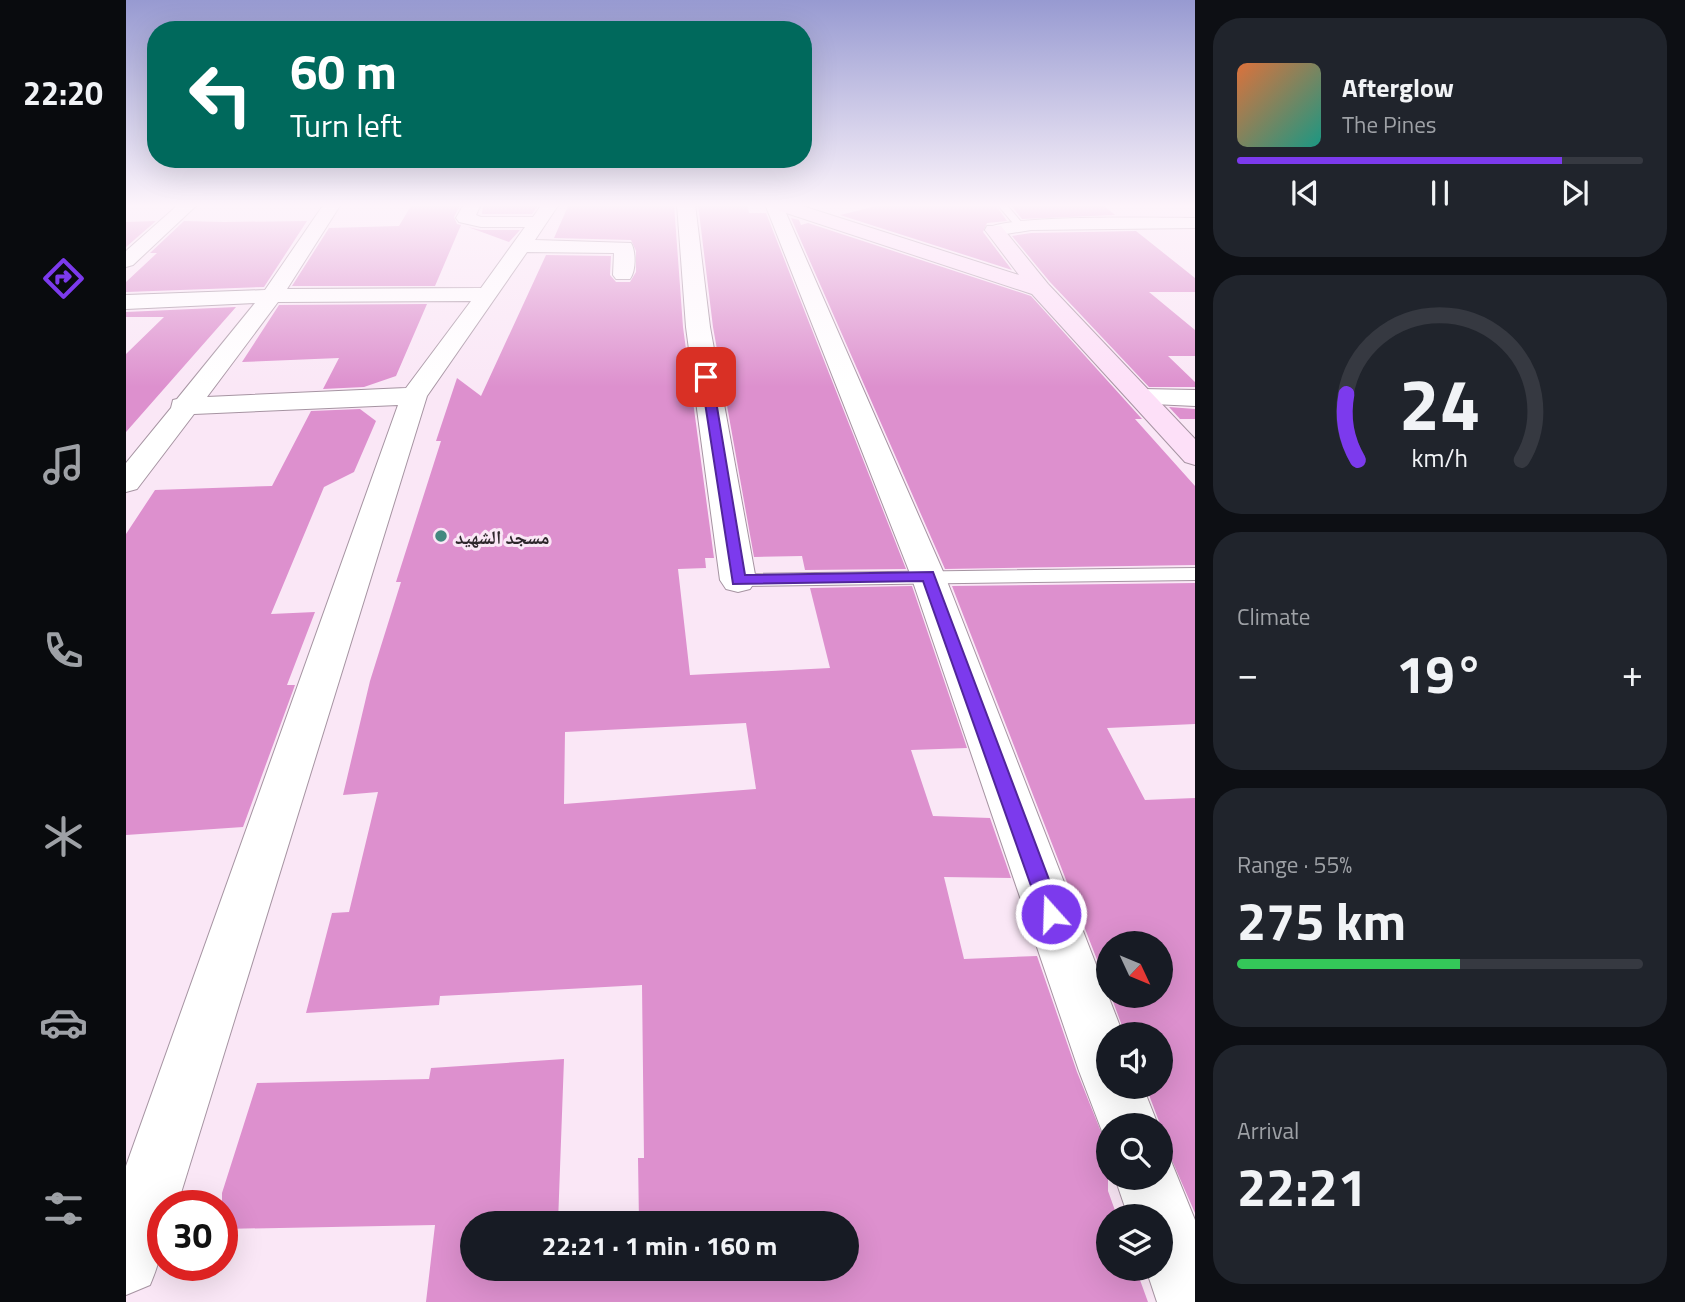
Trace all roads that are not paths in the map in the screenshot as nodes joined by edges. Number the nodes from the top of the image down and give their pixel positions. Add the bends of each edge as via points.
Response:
1 (293, 265) edge
2 (507, 265) edge
3 (623, 265) edge
4 (692, 265) edge
5 (800, 265) edge
6 (964, 265) edge
7 (1021, 265) edge
8 (623, 275) dead end
9 (1040, 289) junction
10 (485, 294) junction
11 (272, 296) junction
12 (126, 302) edge
13 (414, 396) junction
14 (1141, 397) junction
15 (1195, 398) edge
16 (183, 406) junction
17 (1195, 456) edge
18 (126, 483) edge
19 (1195, 573) edge
20 (928, 576) junction
21 (738, 580) joint
22 (1096, 1038) edge
23 (1151, 1190) edge
24 (126, 1261) edge
25 (1192, 1302) edge

1 - 11 street
2 - 10 street
3 - 8 street
4 - 21 street
5 - 20 street
6 - 9 street
7 - 9 street
9 - 14 street
10 - 11 street
10 - 13 street
11 - 12 street
11 - 16 street
13 - 16 street
13 - 24 street
14 - 15 street
14 - 17 street
16 - 18 street
19 - 20 lane
20 - 21 lane
20 - 22 street
23 - 25 street

